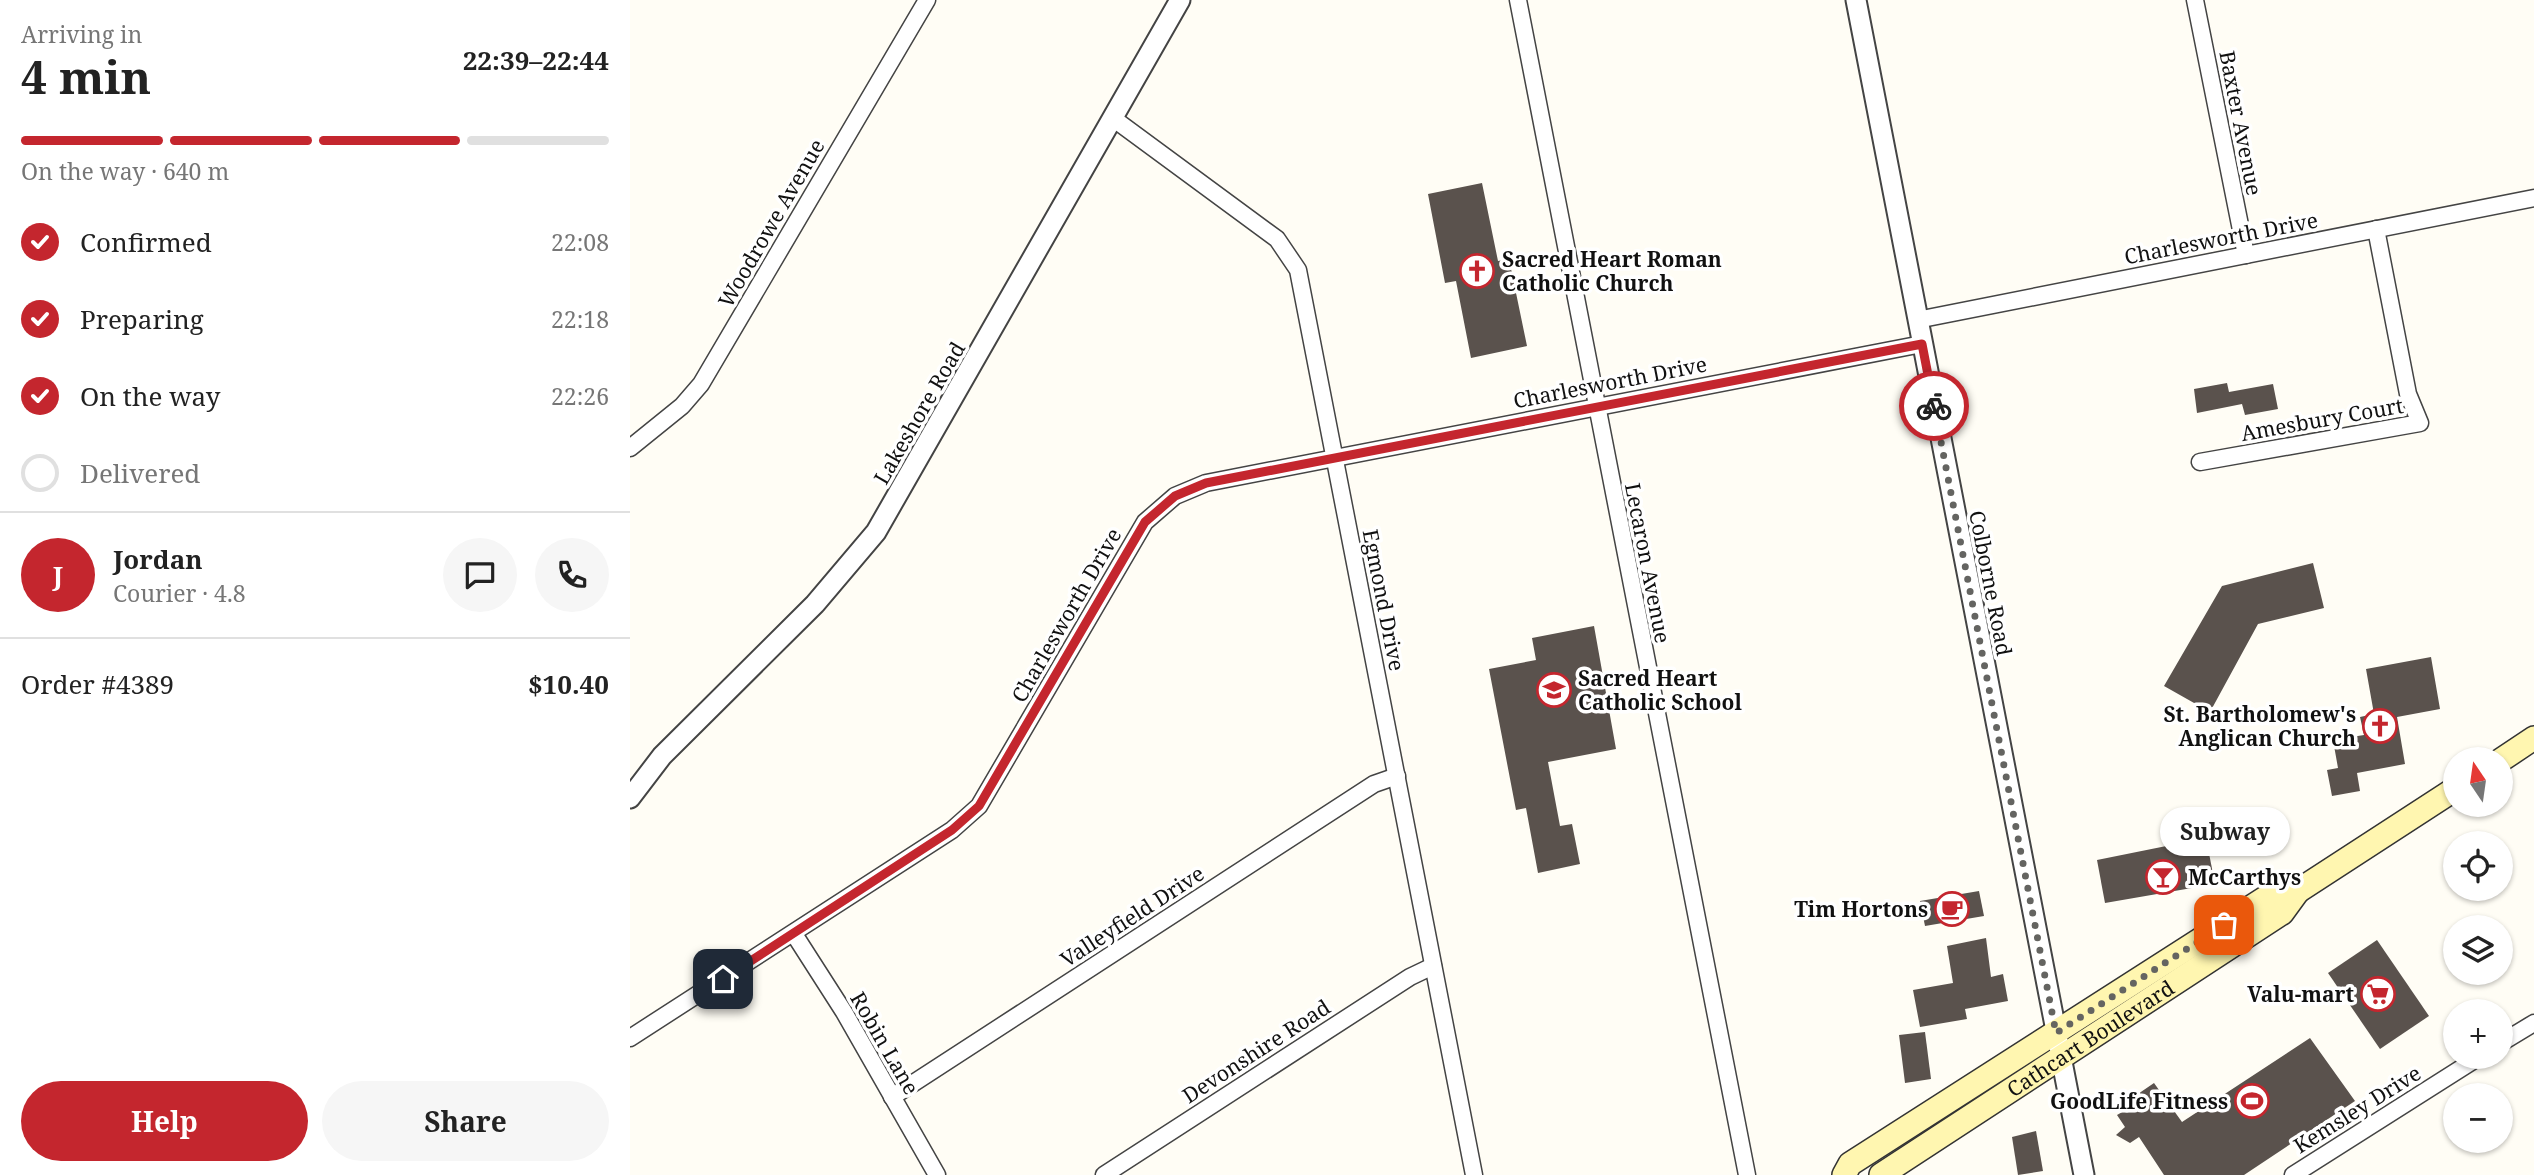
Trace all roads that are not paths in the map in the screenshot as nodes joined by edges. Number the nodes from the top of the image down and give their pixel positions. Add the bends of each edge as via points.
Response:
1 (927, 0) edge
2 (1180, 0) edge
3 (1518, 0) edge
4 (1856, 0) edge
5 (2195, 0) edge
6 (1114, 119) junction
7 (2534, 198) edge
8 (2376, 229) junction
9 (2246, 255) junction
10 (1917, 320) junction
11 (1922, 344) junction
12 (1596, 407) junction
13 (630, 448) edge
14 (1335, 456) junction
15 (2200, 461) dead end
16 (2534, 738) edge
17 (2513, 752) edge
18 (1397, 776) junction
19 (2443, 797) edge
20 (630, 798) edge
21 (2298, 891) junction
22 (794, 934) junction
23 (1433, 966) junction
24 (2532, 1029) edge
25 (2056, 1033) junction
26 (630, 1038) edge
27 (2513, 1038) edge
28 (2061, 1058) junction
29 (2460, 1069) edge
30 (892, 1097) junction
31 (1472, 1174) edge
32 (937, 1175) edge
33 (1104, 1175) edge
34 (1747, 1175) edge
35 (1844, 1175) edge
36 (1881, 1175) edge
37 (2084, 1175) edge
38 (2293, 1175) edge

1 - 13 street, Woodrowe Avenue via 701,384 682,406
2 - 6 street, Lakeshore Road
3 - 12 street, Lecaron Avenue
4 - 10 street, Colborne Road
5 - 9 street, Baxter Avenue
6 - 14 street, Egmond Drive via 1257,224 1289,253 1303,288
6 - 20 street, Lakeshore Road via 876,532 822,597 667,751
7 - 8 street, Charlesworth Drive
8 - 9 street, Charlesworth Drive
8 - 15 street, Amesbury Court via 2408,394 2420,423
9 - 10 street, Charlesworth Drive
10 - 11 street, Colborne Road
11 - 12 street, Charlesworth Drive
11 - 25 street, Colborne Road
12 - 14 street, Charlesworth Drive
12 - 34 street, Lecaron Avenue
14 - 18 street, Egmond Drive
14 - 22 street, Charlesworth Drive via 1206,483 1175,496 1145,522 979,806 952,830
16 - 17 main road
18 - 23 street, Egmond Drive
18 - 30 street, Valleyfield Drive via 1374,784
19 - 21 main road
21 - 25 main road, Cathcart Boulevard via 2267,897
21 - 28 main road, Cathcart Boulevard via 2282,913
22 - 26 street, Charlesworth Drive
22 - 30 street, Robin Lane
23 - 31 street, Egmond Drive
23 - 33 street, Devonshire Road
24 - 27 street
25 - 28 street, Colborne Road
25 - 35 main road, Cathcart Boulevard via 1850,1164
28 - 36 main road, Cathcart Boulevard
28 - 37 street, Colborne Road
29 - 38 street, Kemsley Drive
30 - 32 street, Robin Lane

